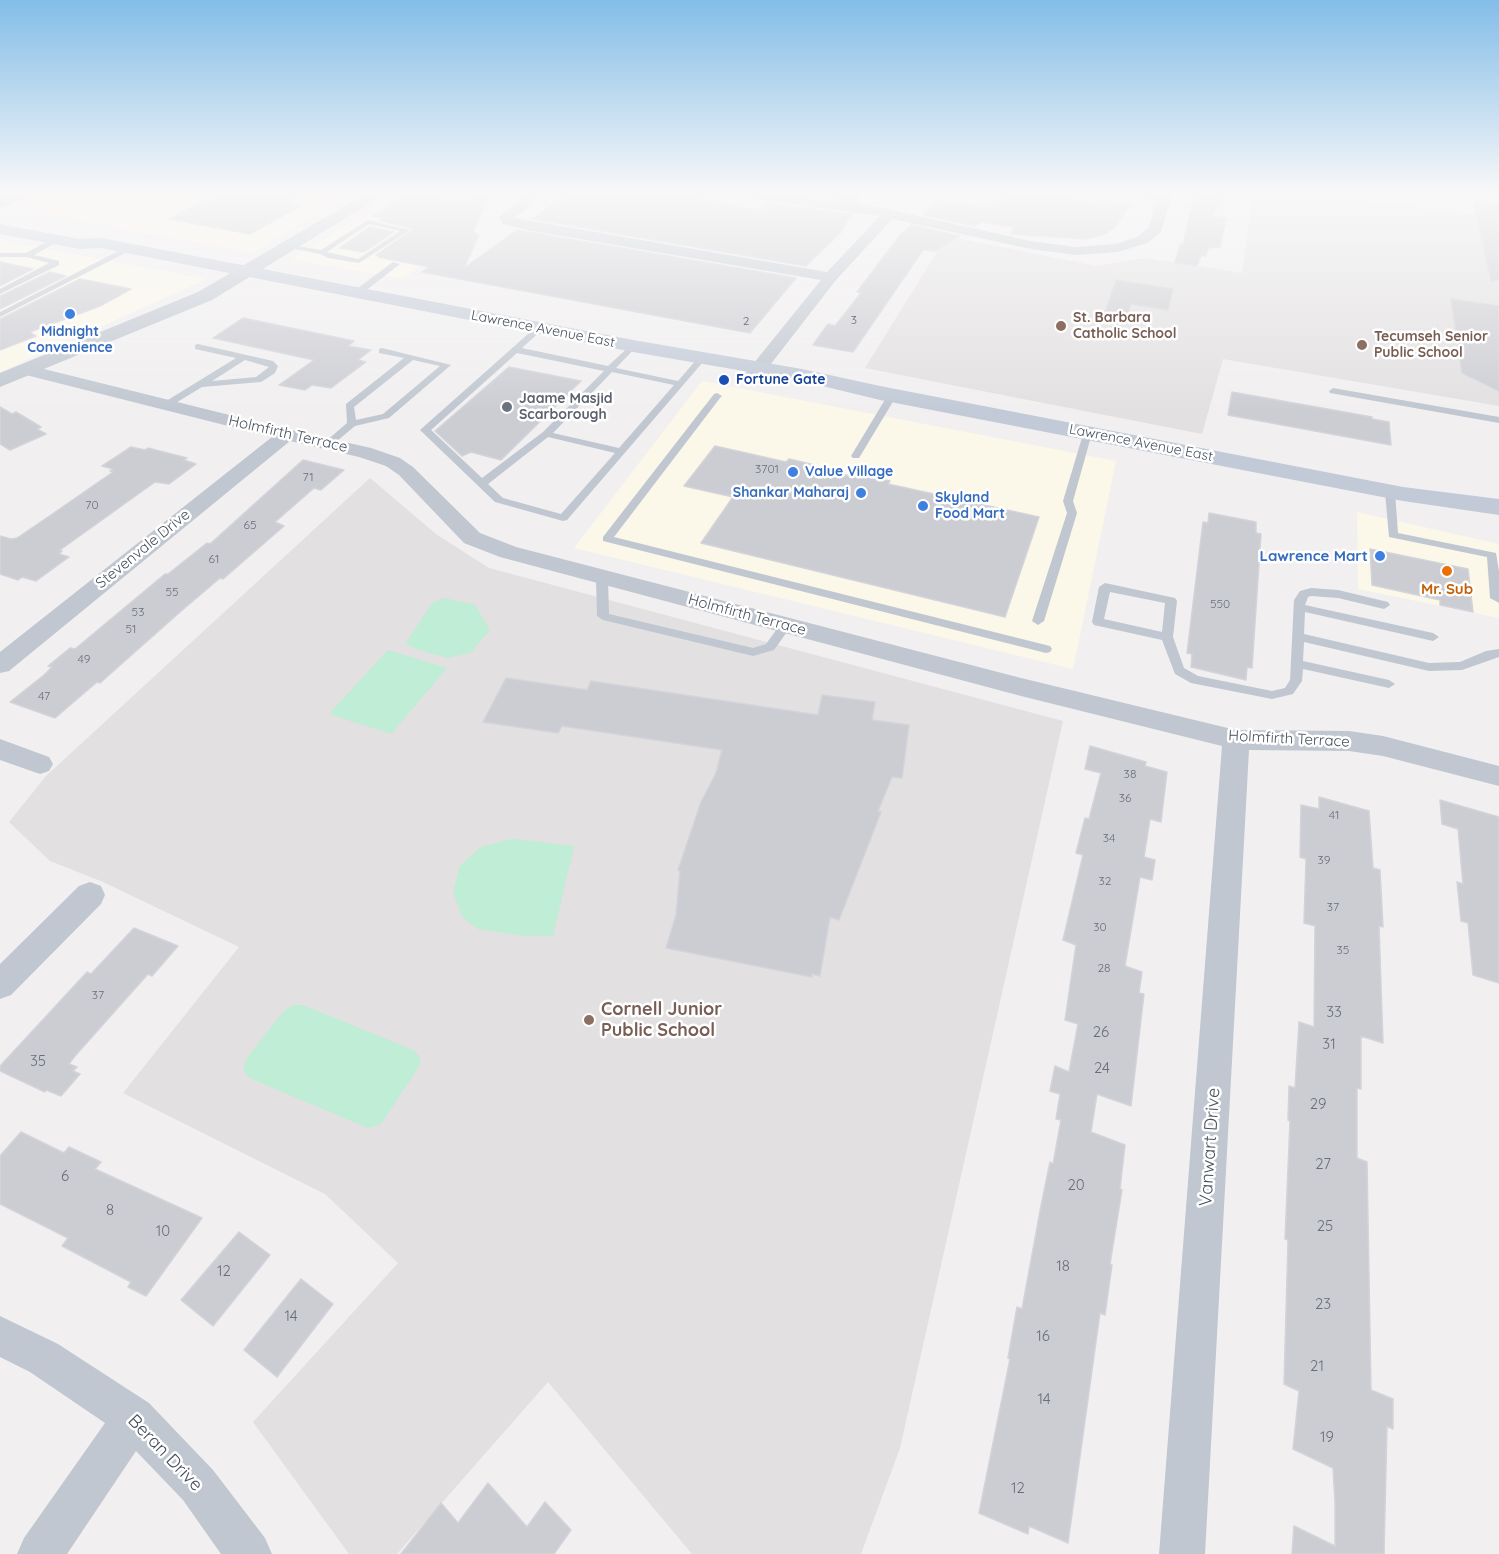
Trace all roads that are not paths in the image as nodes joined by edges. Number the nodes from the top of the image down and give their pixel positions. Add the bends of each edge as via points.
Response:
1 (48, 267) edge
2 (95, 267) edge
3 (222, 267) edge
4 (258, 267) edge
5 (392, 267) edge
6 (769, 267) edge
7 (841, 267) edge
8 (249, 272) junction
9 (831, 277) junction
10 (0, 292) edge
11 (357, 292) junction
12 (0, 315) edge
13 (540, 328) junction
14 (633, 346) junction
15 (198, 347) dead end
16 (517, 350) junction
17 (382, 351) dead end
18 (244, 357) junction
19 (411, 357) junction
20 (699, 362) junction
21 (609, 369) junction
22 (28, 370) junction
23 (757, 371) junction
24 (0, 381) edge
25 (200, 384) junction
26 (680, 384) junction
27 (1333, 391) dead end
28 (886, 394) junction
29 (717, 396) dead end
30 (166, 405) junction
31 (1499, 420) edge
32 (352, 424) junction
33 (1087, 433) junction
34 (546, 434) junction
35 (286, 435) junction
36 (328, 444) junction
37 (621, 451) junction
38 (856, 456) dead end
39 (482, 483) junction
40 (1396, 493) junction
41 (1499, 507) edge
42 (1499, 519) edge
43 (602, 578) junction
44 (1499, 599) edge
45 (1384, 605) dead end
46 (1299, 607) junction
47 (1038, 621) dead end
48 (786, 625) junction
49 (1167, 637) junction
50 (1298, 637) junction
51 (1432, 637) dead end
52 (1046, 648) dead end
53 (1499, 653) edge
54 (1297, 664) junction
55 (0, 665) edge
56 (1389, 684) dead end
57 (1236, 740) junction
58 (0, 749) edge
59 (40, 764) dead end
60 (1499, 776) edge
61 (90, 895) dead end
62 (0, 985) edge
63 (0, 1336) edge
64 (134, 1418) junction
65 (40, 1554) edge
66 (249, 1554) edge
67 (1182, 1554) edge

1 - 10 lane
2 - 12 lane
3 - 8 main road, Lawrence Avenue East
4 - 8 street
5 - 11 lane
6 - 9 street
7 - 9 street
8 - 11 main road, Lawrence Avenue East
8 - 22 street via 205,296
9 - 23 street
11 - 13 main road, Lawrence Avenue East
13 - 14 main road, Lawrence Avenue East
13 - 16 lane
14 - 20 main road, Lawrence Avenue East
14 - 21 lane
14 - 23 main road, Lawrence Avenue East
15 - 18 lane
16 - 21 lane
16 - 39 lane via 426,430
17 - 19 lane
18 - 25 lane
18 - 25 lane via 274,366 258,380
19 - 32 lane via 349,406
19 - 32 lane via 447,365 386,416
20 - 23 main road, Lawrence Avenue East
20 - 26 lane
21 - 26 lane
21 - 34 lane
22 - 24 street
22 - 30 street, Holmfirth Terrace
23 - 28 main road, Lawrence Avenue East
25 - 30 lane
26 - 37 lane
27 - 31 lane
28 - 33 main road, Lawrence Avenue East
28 - 38 lane
29 - 52 lane via 607,539
30 - 35 street, Holmfirth Terrace
32 - 36 lane
33 - 40 main road, Lawrence Avenue East
33 - 47 lane via 1068,501 1072,513
34 - 37 lane
34 - 39 lane
35 - 36 street, Holmfirth Terrace
35 - 55 street, Stevenvale Drive
36 - 43 street, Holmfirth Terrace via 393,462 472,538
37 - 39 lane via 563,518 499,500
40 - 41 main road, Lawrence Avenue East
40 - 42 main road, Lawrence Avenue East
40 - 44 lane via 1393,535 1492,555
43 - 48 street, Holmfirth Terrace
43 - 48 lane via 603,616 753,652 770,647
45 - 46 lane via 1311,592 1304,594
46 - 50 lane
46 - 51 lane
48 - 57 street, Holmfirth Terrace
49 - 49 lane via 1098,622 1105,587 1171,601
49 - 54 lane via 1179,671 1194,680 1249,693 1272,695 1289,691 1296,681
50 - 53 lane via 1429,667 1462,666
50 - 54 lane
54 - 56 lane
57 - 60 street, Holmfirth Terrace via 1349,741
57 - 67 street, Vanwart Drive
58 - 59 street
61 - 62 street
63 - 64 street, Beran Drive via 44,1359
64 - 65 street
64 - 66 street, Beran Drive via 198,1485

